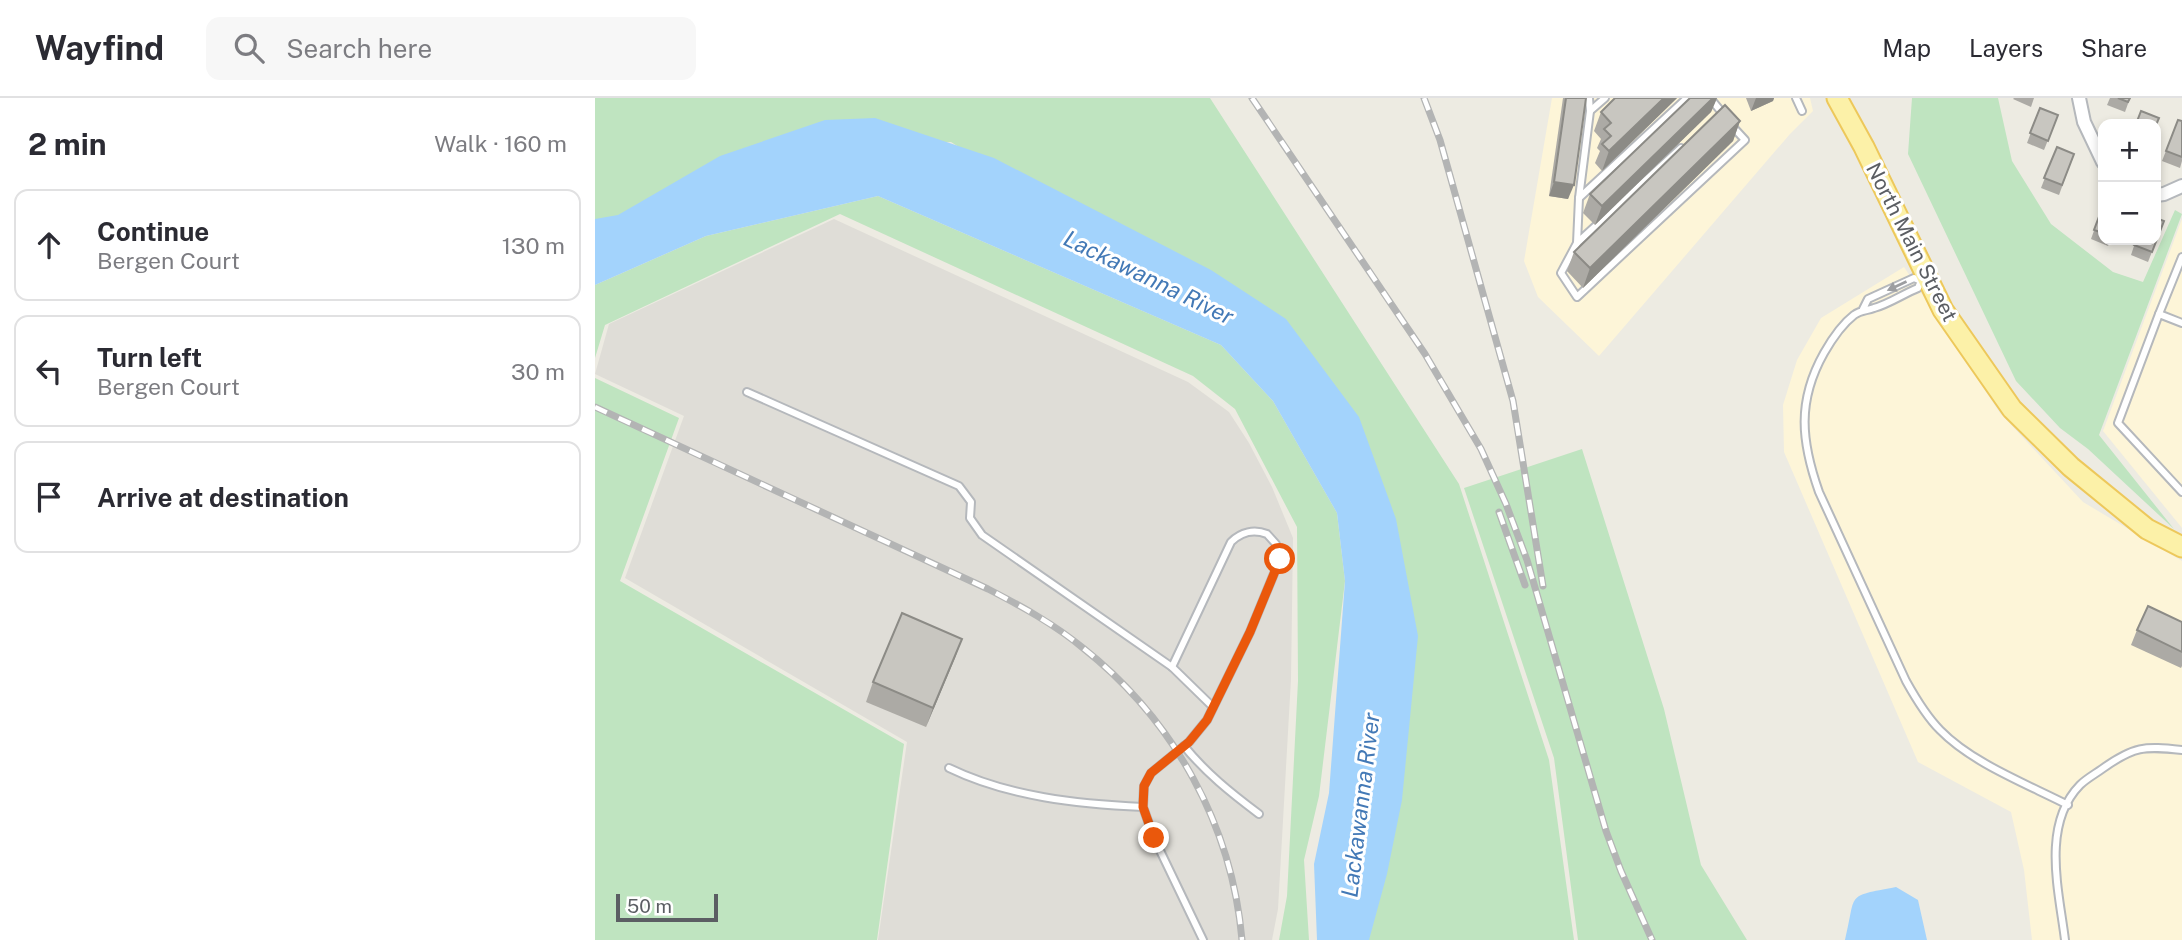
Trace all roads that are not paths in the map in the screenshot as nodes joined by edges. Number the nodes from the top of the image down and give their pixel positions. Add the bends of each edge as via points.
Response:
1 (1589, 98) edge
2 (1605, 98) edge
3 (1687, 98) edge
4 (1710, 98) edge
5 (1796, 98) edge
6 (1837, 98) edge
7 (2079, 98) edge
8 (1590, 111) junction
9 (1802, 111) dead end
10 (1721, 112) junction
11 (1711, 121) edge
12 (1690, 140) edge
13 (2098, 151) edge
14 (2182, 186) edge
15 (2161, 193) edge
16 (1579, 198) junction
17 (1577, 243) junction
18 (2182, 257) edge
19 (1924, 279) junction
20 (2159, 314) junction
21 (2182, 323) edge
22 (747, 392) dead end
23 (2182, 492) edge
24 (2182, 547) edge
25 (1172, 667) junction
26 (1213, 707) junction
27 (1184, 746) junction
28 (2182, 750) edge
29 (949, 768) dead end
30 (2068, 805) junction
31 (1143, 807) junction
32 (1259, 814) dead end
33 (1203, 940) edge
34 (2065, 940) edge

1 - 8 lane
2 - 8 lane
3 - 16 lane
4 - 10 lane
5 - 9 lane
6 - 19 main road, North Main Street
7 - 13 street
8 - 16 lane
10 - 11 lane
10 - 17 lane via 1745,140 1577,297 1561,273
12 - 17 lane
14 - 15 street
16 - 17 lane
18 - 20 lane
19 - 24 main road, North Main Street via 2012,409 2071,467 2147,528
19 - 30 lane via 1918,288 1863,309 1834,336 1809,386 1803,427 1811,468 1922,709 1959,747
20 - 21 lane
20 - 23 lane via 2118,423
22 - 25 lane via 959,486 971,502 970,519 982,535
25 - 26 lane
25 - 26 lane via 1231,542 1250,532 1267,534 1280,559
26 - 27 lane
27 - 31 lane via 1151,773 1144,786
27 - 32 lane via 1209,775
28 - 30 lane via 2146,746 2118,757 2080,785
29 - 31 lane via 1027,794
30 - 34 lane via 2055,852
31 - 33 lane

